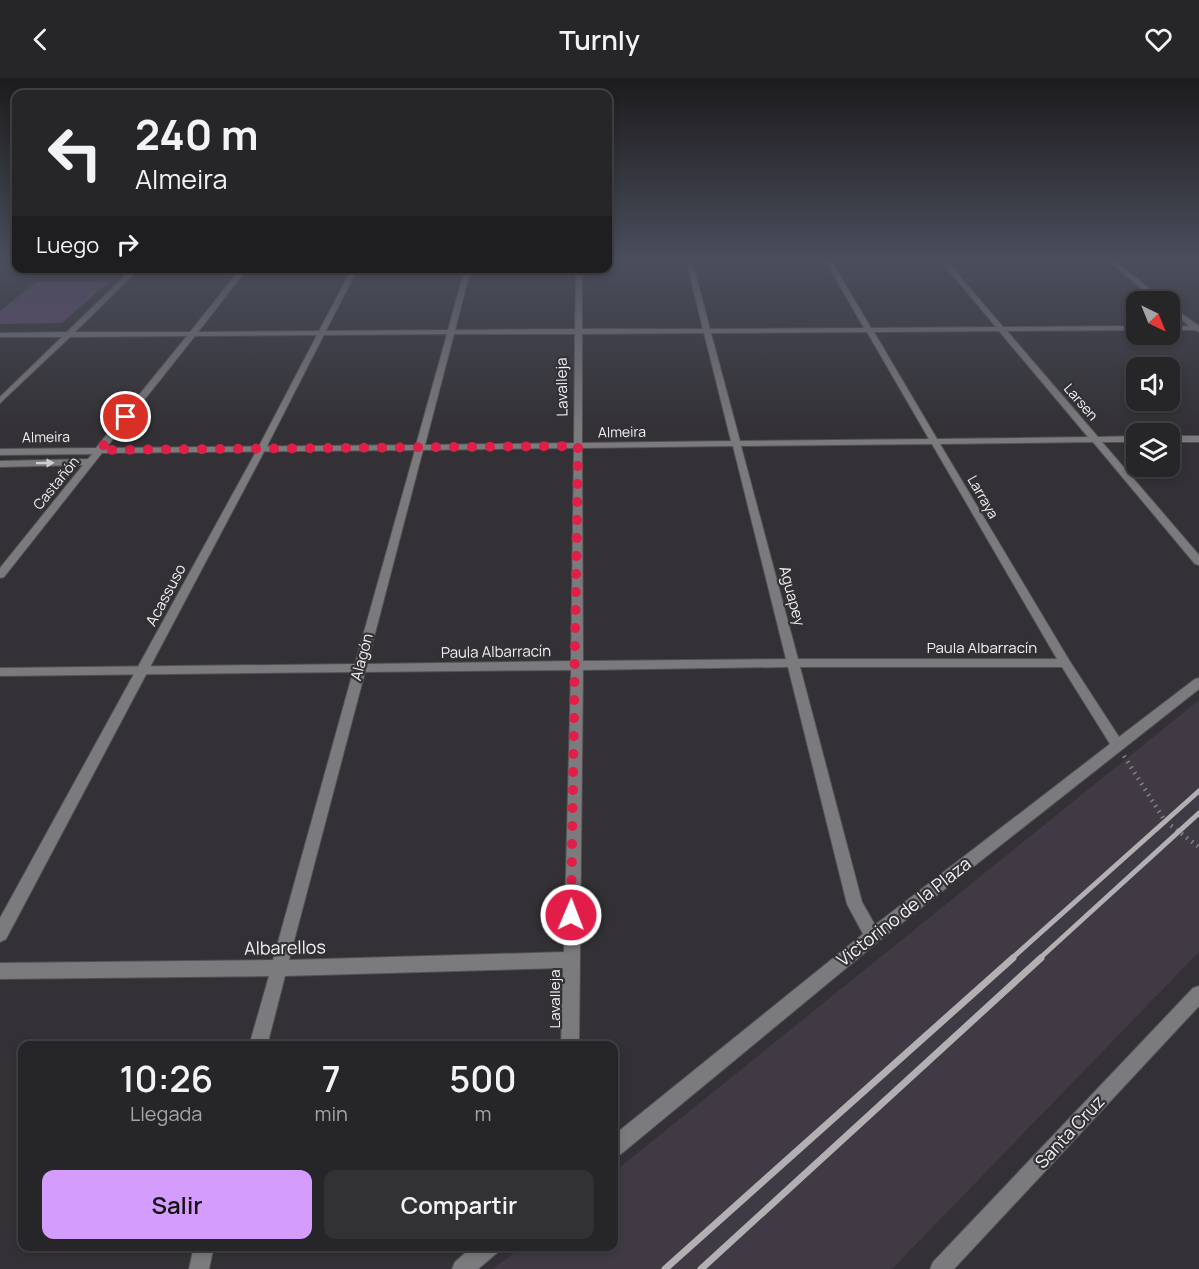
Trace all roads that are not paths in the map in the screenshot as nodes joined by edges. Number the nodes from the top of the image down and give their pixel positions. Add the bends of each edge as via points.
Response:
1 (87, 316) edge
2 (207, 316) edge
3 (331, 316) edge
4 (455, 316) edge
5 (578, 316) edge
6 (702, 316) edge
7 (860, 316) edge
8 (990, 316) edge
9 (1181, 316) edge
10 (1000, 328) junction
11 (1126, 328) edge
12 (1180, 328) edge
13 (1198, 329) edge
14 (868, 330) junction
15 (706, 331) junction
16 (450, 332) junction
17 (577, 332) junction
18 (322, 333) junction
19 (192, 334) junction
20 (0, 335) edge
21 (67, 335) junction
22 (0, 401) edge
23 (1095, 439) junction
24 (1126, 439) edge
25 (1180, 439) edge
26 (1199, 439) edge
27 (934, 441) junction
28 (735, 445) junction
29 (419, 446) junction
30 (578, 446) junction
31 (262, 448) junction
32 (100, 450) junction
33 (0, 452) edge
34 (90, 462) junction
35 (0, 464) edge
36 (1199, 562) edge
37 (4, 565) edge
38 (0, 575) edge
39 (794, 663) junction
40 (1065, 663) junction
41 (577, 666) junction
42 (359, 669) junction
43 (0, 672) edge
44 (142, 672) junction
45 (1199, 682) edge
46 (1118, 746) junction
47 (0, 934) edge
48 (873, 936) junction
49 (570, 960) junction
50 (279, 968) junction
51 (0, 971) edge
52 (1199, 994) edge
53 (259, 1041) edge
54 (570, 1041) edge
55 (618, 1144) edge
56 (203, 1251) edge
57 (484, 1251) edge
58 (198, 1269) edge
59 (462, 1269) edge
60 (940, 1269) edge

1 - 21 street
2 - 19 street, Castañón
3 - 18 street, Acassuso
4 - 16 street, Alagón
5 - 17 street, Lavalleja
6 - 15 street, Aguapey
7 - 14 street, Larraya
8 - 10 street, Larsen
9 - 13 street
10 - 11 street
10 - 14 street
10 - 23 street, Larsen
12 - 13 street
14 - 15 street
14 - 27 street, Larraya
15 - 17 street
15 - 28 street, Aguapey
16 - 17 street
16 - 18 street
16 - 29 street, Alagón
17 - 30 street, Lavalleja
18 - 19 street
18 - 31 street, Acassuso
19 - 21 street
19 - 32 street, Castañón
20 - 21 street
21 - 22 street
23 - 24 street, Almeira
23 - 27 street, Almeira
23 - 36 street, Larsen
25 - 26 street
27 - 28 street, Almeira
27 - 40 street, Larraya
28 - 30 street, Almeira
28 - 39 street, Aguapey
29 - 30 street, Almeira
29 - 31 street, Almeira
29 - 42 street, Alagón
30 - 41 street, Lavalleja
31 - 32 street, Almeira
31 - 44 street, Acassuso
32 - 33 street, Almeira
32 - 34 street, Castañón
35 -> 34 street, Almeira
34 - 37 street, Castañón
37 - 38 street, Castañón
39 - 40 street, Paula Albarracín
39 - 41 street, Paula Albarracín
39 - 48 street, Aguapey via 855,904
40 - 46 street, Larraya
41 - 42 street, Paula Albarracín
41 - 49 street, Lavalleja
42 - 44 street, Paula Albarracín
42 - 50 street, Alagón
43 - 44 street, Paula Albarracín
44 - 47 street, Acassuso
45 - 46 street, Victorino de la Plaza
46 - 48 street, Victorino de la Plaza
48 - 55 street, Victorino de la Plaza
49 - 50 street, Albarellos
49 - 54 street, Lavalleja
50 - 51 street, Albarellos
50 - 53 street, Alagón
52 - 60 street, Santa Cruz
56 - 58 street
57 - 59 street

